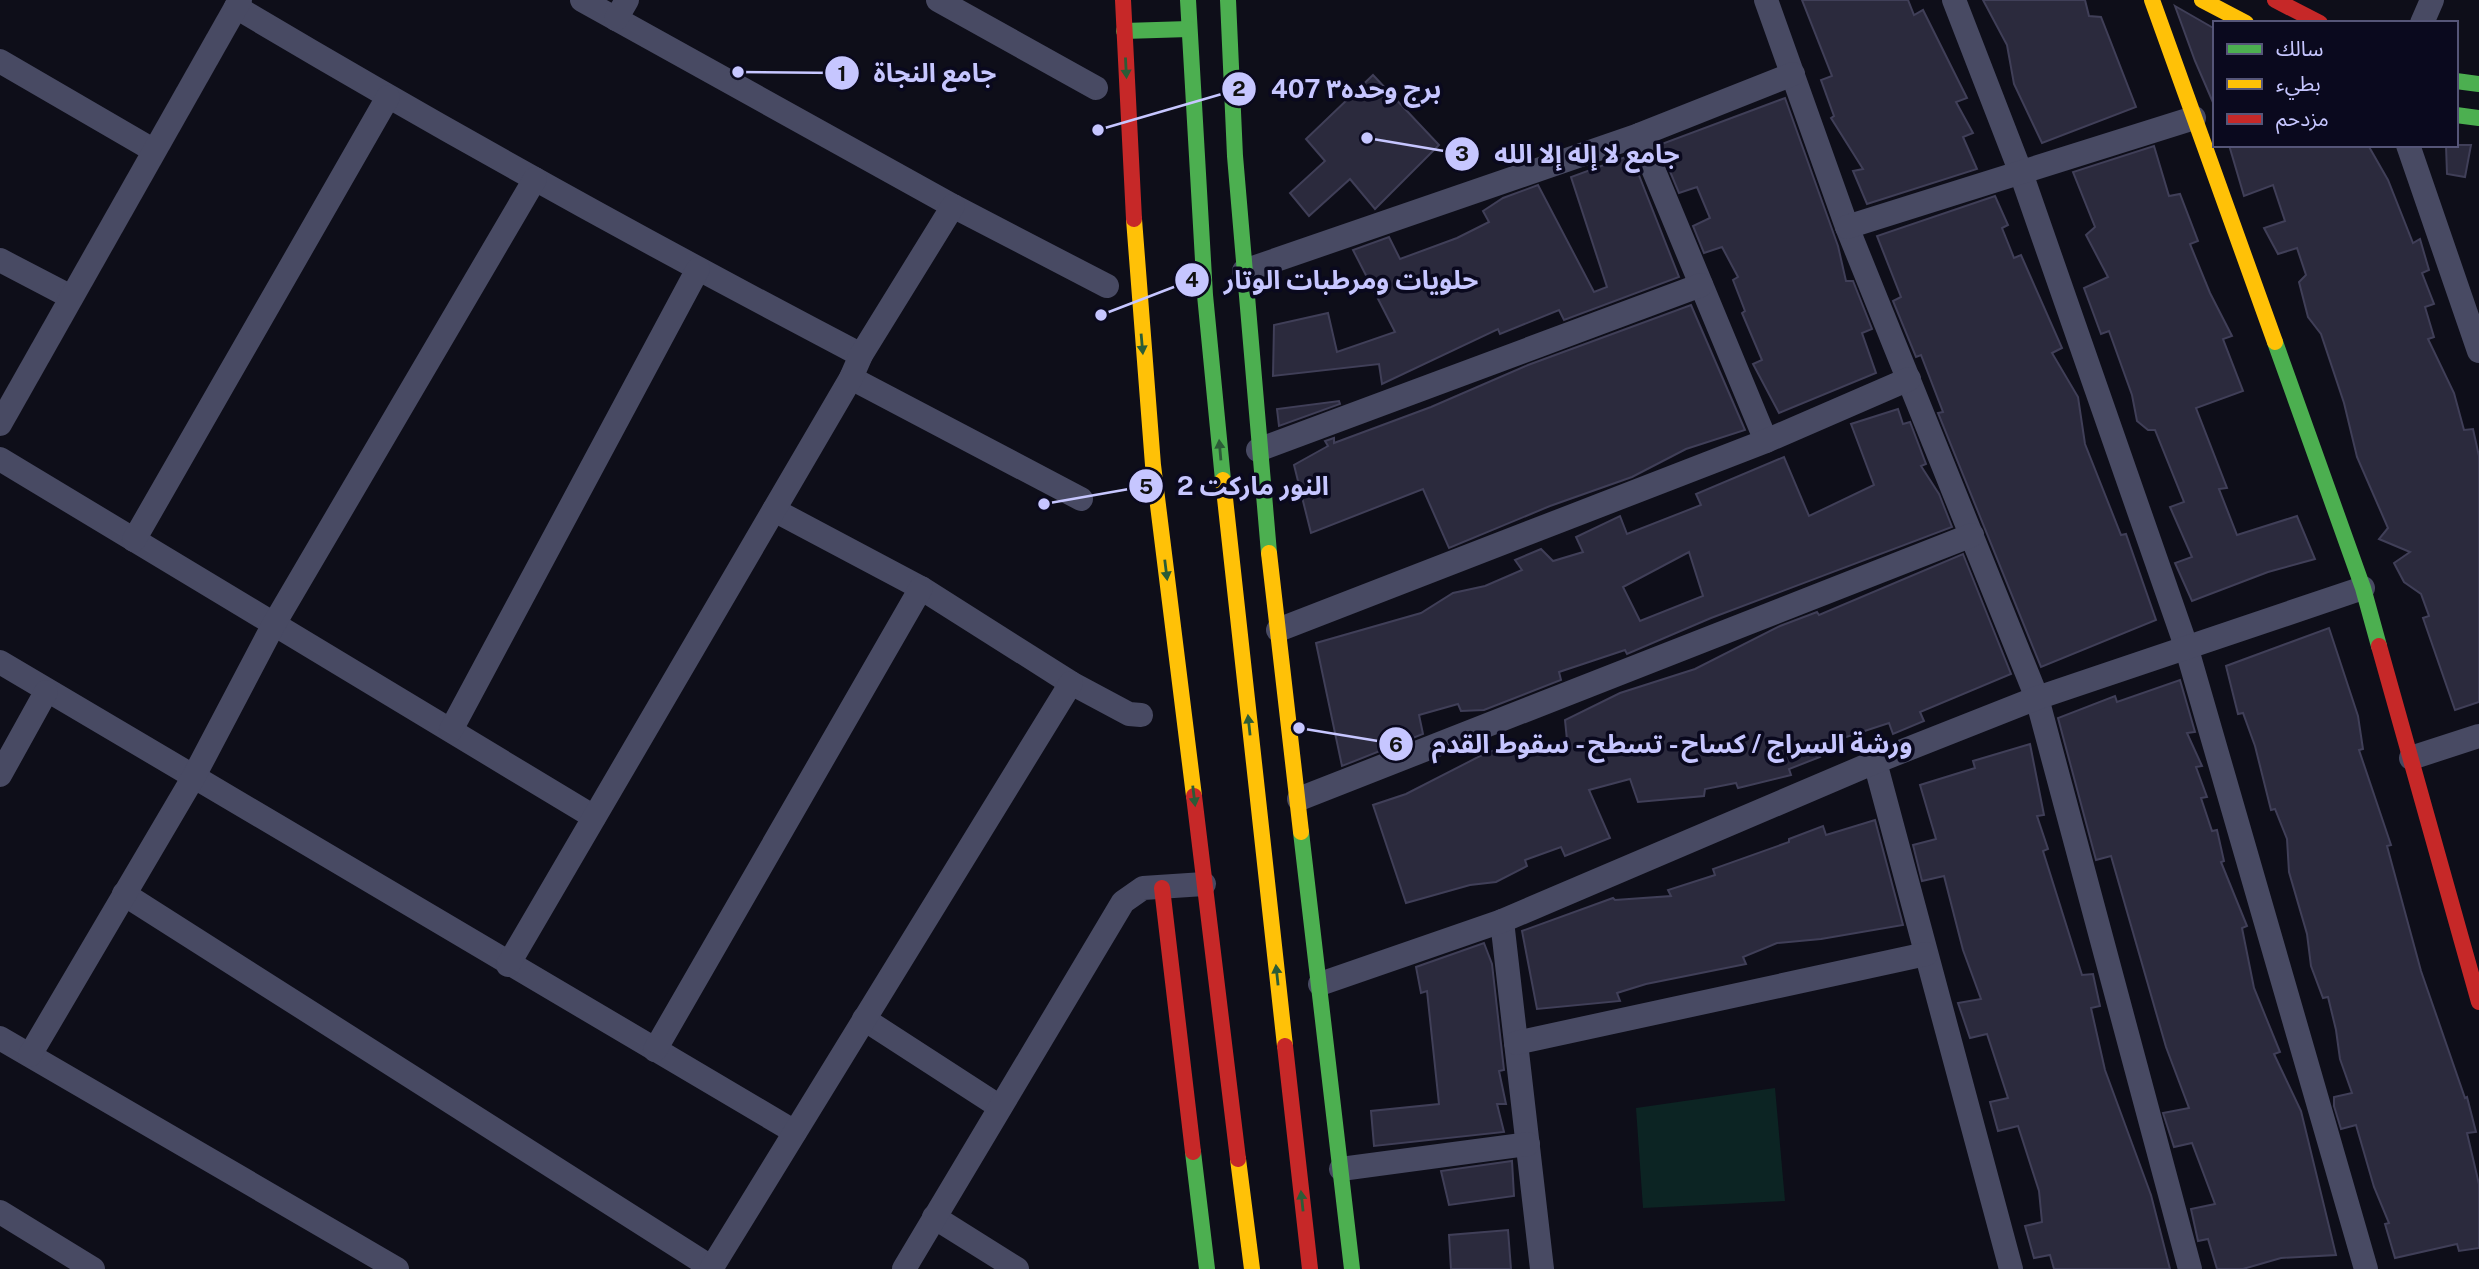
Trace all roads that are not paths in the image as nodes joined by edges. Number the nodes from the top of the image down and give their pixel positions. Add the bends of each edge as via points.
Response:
1 (582, 0) edge
2 (938, 0) edge
3 (1122, 0) edge
4 (1188, 0) edge
5 (1228, 0) edge
6 (1766, 0) edge
7 (1954, 0) edge
8 (2152, 0) edge
9 (2202, 0) edge
10 (2275, 0) edge
11 (2432, 0) edge
12 (238, 4) edge
13 (622, 9) edge
14 (2242, 21) edge
15 (2316, 21) edge
16 (2423, 21) edge
17 (1189, 29) junction
18 (1124, 31) junction
19 (0, 61) edge
20 (1793, 74) junction
21 (2458, 81) edge
22 (2479, 84) edge
23 (1096, 88) dead end
24 (388, 97) junction
25 (2458, 115) edge
26 (2194, 118) junction
27 (2479, 118) edge
28 (1639, 135) junction
29 (2408, 147) edge
30 (153, 150) junction
31 (2021, 173) junction
32 (535, 179) junction
33 (953, 206) junction
34 (1847, 228) junction
35 (0, 260) edge
36 (698, 270) junction
37 (1244, 271) junction
38 (1701, 285) junction
39 (1107, 286) dead end
40 (71, 297) junction
41 (2479, 351) edge
42 (861, 355) junction
43 (851, 378) junction
44 (1909, 379) junction
45 (0, 424) edge
46 (1766, 441) junction
47 (1258, 450) junction
48 (0, 459) edge
49 (1081, 499) dead end
50 (774, 510) junction
51 (1972, 535) junction
52 (134, 540) junction
53 (921, 588) junction
54 (2363, 588) junction
55 (274, 624) junction
56 (1278, 630) junction
57 (2186, 646) junction
58 (0, 662) edge
59 (1071, 682) junction
60 (46, 692) junction
61 (2037, 698) junction
62 (1141, 715) dead end
63 (451, 730) junction
64 (2479, 736) edge
65 (2412, 758) junction
66 (1875, 762) junction
67 (0, 775) edge
68 (193, 778) junction
69 (1298, 799) junction
70 (594, 817) junction
71 (1204, 884) junction
72 (1162, 888) junction
73 (124, 894) junction
74 (1502, 921) junction
75 (1926, 954) junction
76 (508, 965) junction
77 (1321, 984) junction
78 (2479, 1002) edge
79 (864, 1019) junction
80 (0, 1038) edge
81 (1516, 1043) junction
82 (654, 1050) junction
83 (30, 1055) junction
84 (1000, 1107) junction
85 (794, 1132) junction
86 (1528, 1144) junction
87 (1341, 1169) junction
88 (0, 1212) edge
89 (934, 1217) junction
90 (93, 1269) edge
91 (397, 1269) edge
92 (711, 1269) edge
93 (904, 1269) edge
94 (1017, 1269) edge
95 (1207, 1269) edge
96 (1252, 1269) edge
97 (1310, 1269) edge
98 (1352, 1269) edge
99 (1542, 1269) edge
100 (2011, 1269) edge
101 (2190, 1269) edge
102 (2366, 1269) edge

1 - 13 street
2 - 23 street
3 - 18 main road
4 - 17 main road
5 - 37 main road
6 - 20 street
7 - 31 street
8 - 26 main road
9 - 14 main road
10 - 15 main road
11 - 16 street
12 - 24 street
12 - 30 street
13 - 33 street
17 - 18 main road
97 -> 17 main road via 1223,481 1205,295
18 -> 71 main road via 1149,425
19 - 30 street
20 - 28 street
20 - 34 street
21 - 22 main road
24 - 32 street
24 - 52 street
25 - 27 main road
26 - 31 street
26 - 54 main road
28 - 37 street
28 - 38 street
29 - 41 street
30 - 40 street
31 - 34 street
31 - 57 street
32 - 36 street
32 - 55 street
33 - 39 street
33 - 42 street
34 - 44 street
35 - 40 street
36 - 42 street
36 - 63 street
37 - 47 main road
38 - 46 street
38 - 47 street
40 - 45 street
42 - 43 street
43 - 49 street
43 - 50 street
44 - 46 street
44 - 51 street
46 - 56 street
47 - 56 main road
48 - 52 street
50 - 53 street
50 - 70 street
51 - 61 street
51 - 69 street
52 - 55 street
53 - 59 street
53 - 82 street
54 - 57 street
54 - 65 main road
55 - 63 street
55 - 68 street
56 - 69 main road
57 - 61 street
57 - 102 street
58 - 60 street
59 - 62 street via 1129,714
59 - 79 street
60 - 67 street
60 - 68 street
61 - 66 street
61 - 101 street
63 - 70 street
64 - 65 street
65 - 78 main road
66 - 74 street
66 - 75 street
68 - 73 street
68 - 76 street
69 - 77 main road
70 - 76 street
71 - 72 street
71 - 96 main road
72 - 84 street via 1135,891 1123,902
72 - 95 main road
73 - 83 street
73 - 92 street
74 - 77 street
74 - 81 street
75 - 81 street
75 - 100 street
76 - 82 street
77 - 87 main road
79 - 84 street
79 - 85 street
80 - 83 street
81 - 86 street
82 - 85 street
83 - 91 street
84 - 89 street
85 - 92 street
86 - 87 street
86 - 99 street
87 - 98 main road
88 - 90 street
89 - 93 street
89 - 94 street

